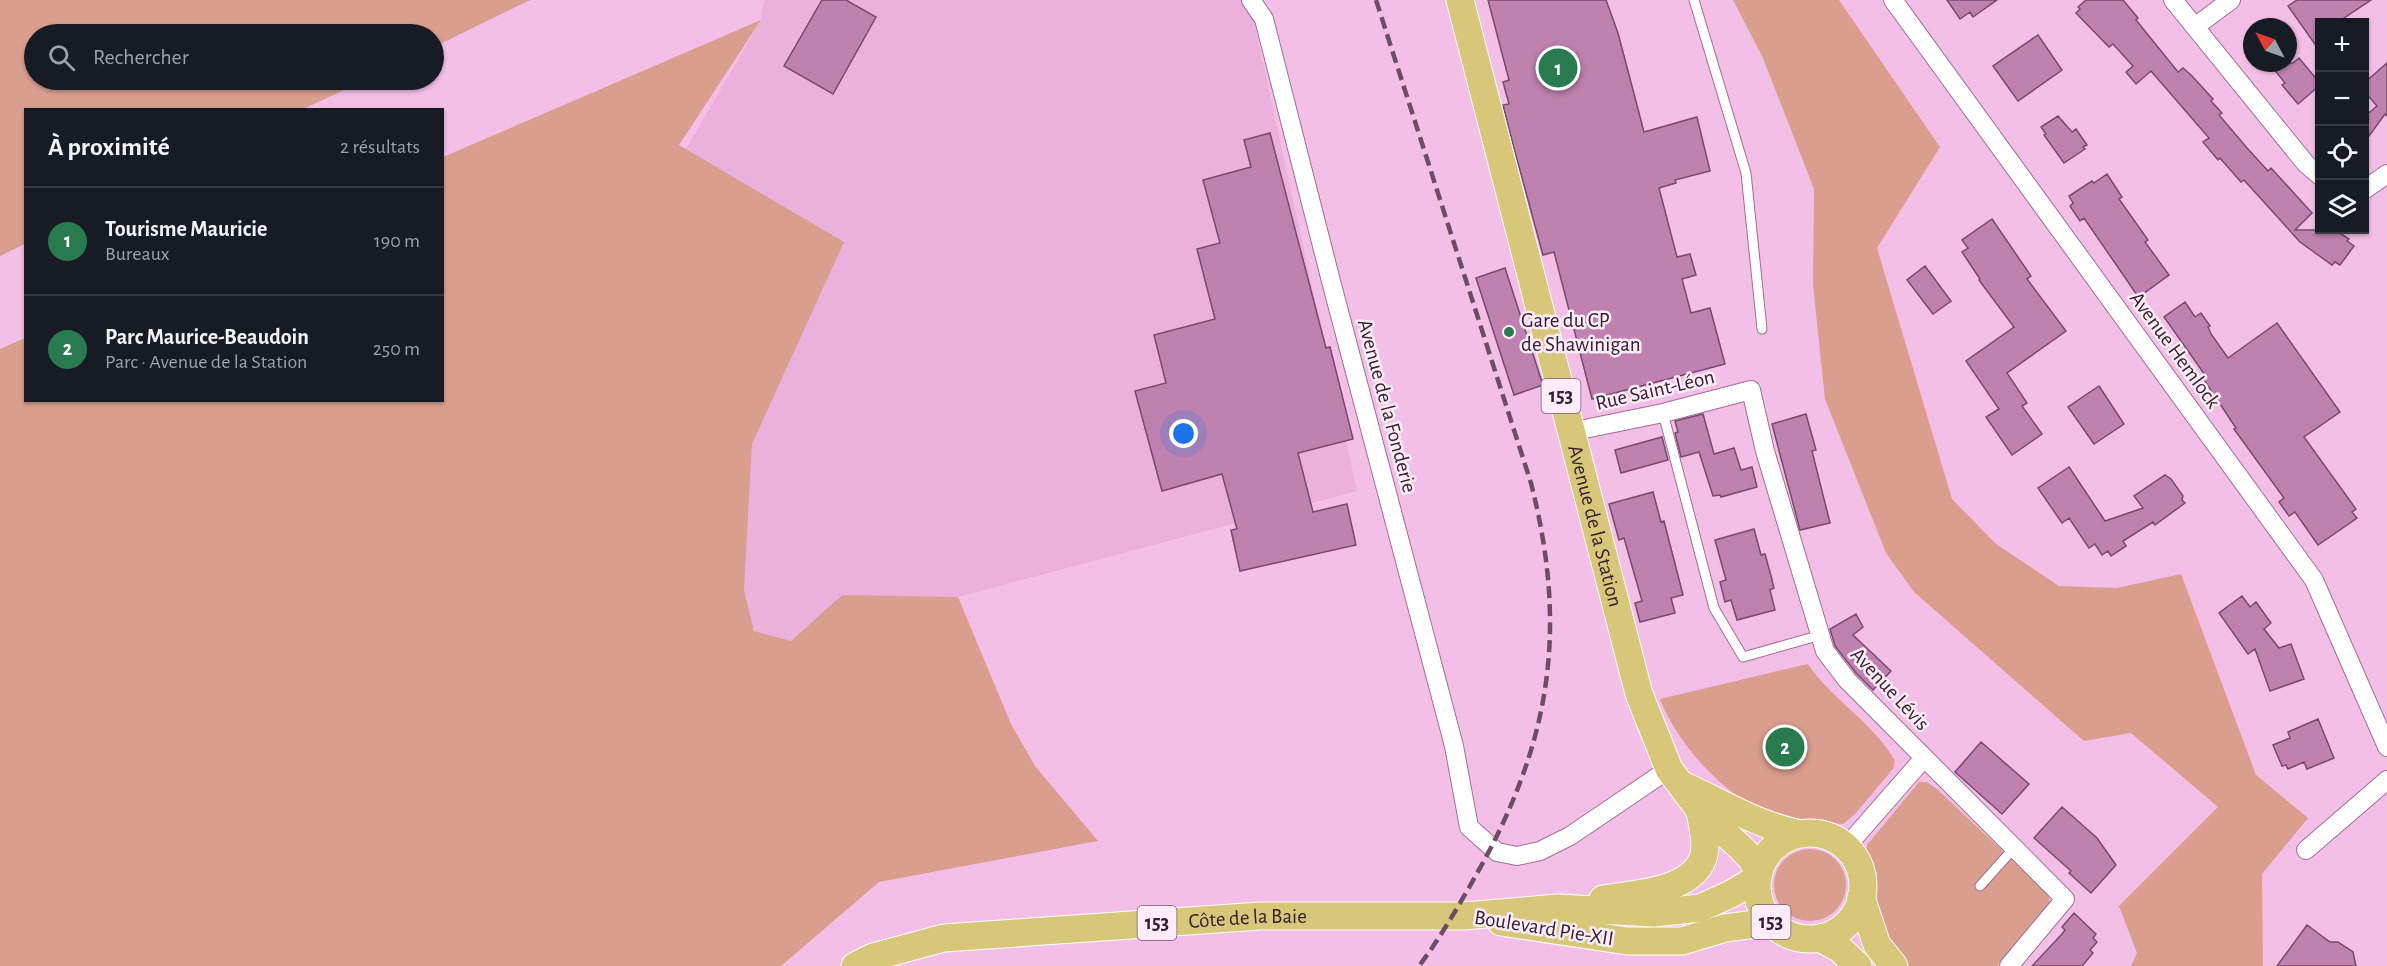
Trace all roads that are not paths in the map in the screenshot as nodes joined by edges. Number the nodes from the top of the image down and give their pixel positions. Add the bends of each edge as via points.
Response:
1 (1251, 0) edge
2 (1460, 0) edge
3 (1694, 0) edge
4 (1893, 0) edge
5 (2173, 0) edge
6 (2231, 0) edge
7 (2196, 26) junction
8 (2315, 172) edge
9 (2387, 174) edge
10 (2369, 187) edge
11 (1762, 329) dead end
12 (1751, 390) joint
13 (1663, 413) junction
14 (1570, 432) junction
15 (1821, 635) junction
16 (2387, 747) edge
17 (1924, 758) junction
18 (1676, 777) junction
19 (2387, 780) edge
20 (1700, 811) junction
21 (1802, 834) junction
22 (1846, 847) junction
23 (2014, 848) junction
24 (2306, 850) dead end
25 (1758, 875) junction
26 (1980, 886) dead end
27 (1861, 897) junction
28 (1558, 908) junction
29 (1464, 916) junction
30 (1771, 922) junction
31 (1820, 938) junction
32 (855, 966) edge
33 (1858, 966) edge
34 (1894, 966) edge
35 (2009, 966) edge

1 - 18 street, Avenue de la Fonderie via 1264,19 1454,746 1469,827 1497,852 1517,856 1540,851
2 - 14 main road, Avenue de la Station / 153
3 - 11 lane via 1746,173
4 - 16 street, Avenue Hemlock via 2314,580
5 - 7 street
6 - 7 street
7 - 8 street
9 - 10 street
12 - 13 street, Rue Saint-Léon
12 - 15 street, Avenue Lévis via 1765,451
13 - 14 street, Rue Saint-Léon
13 - 15 lane via 1714,608 1743,657
14 - 18 main road, Avenue de la Station / 153 via 1639,694
15 - 17 street, Avenue Lévis via 1825,651 1847,680
17 - 22 street
17 - 23 street, Avenue Lévis
18 - 20 main road, Avenue de la Station / 153
18 - 21 main road via 1766,824
19 - 24 street
20 - 25 main road, Avenue de la Station / 153 via 1739,846
20 - 28 main road via 1703,858 1691,877 1670,887
21 - 22 main road via 1826,835
21 - 25 main road, 153 via 1775,846
22 - 27 main road via 1860,870
23 - 26 lane
23 - 35 street, Avenue Lévis via 2065,899
25 - 28 main road, Boulevard Pie-XII / 153 via 1731,894 1700,908 1654,913
25 - 30 main road, 153 via 1759,901
27 - 31 main road, 153 via 1847,923
27 - 34 main road via 1876,945
28 - 29 main road, Boulevard Pie-XII / 153
29 - 30 main road, Boulevard Pie-XII / 153 via 1627,941 1682,941 1725,928
29 - 32 main road, Côte de la Baie / 153 via 1260,916 944,938 873,957
30 - 31 main road, 153 via 1794,936
31 - 33 main road

